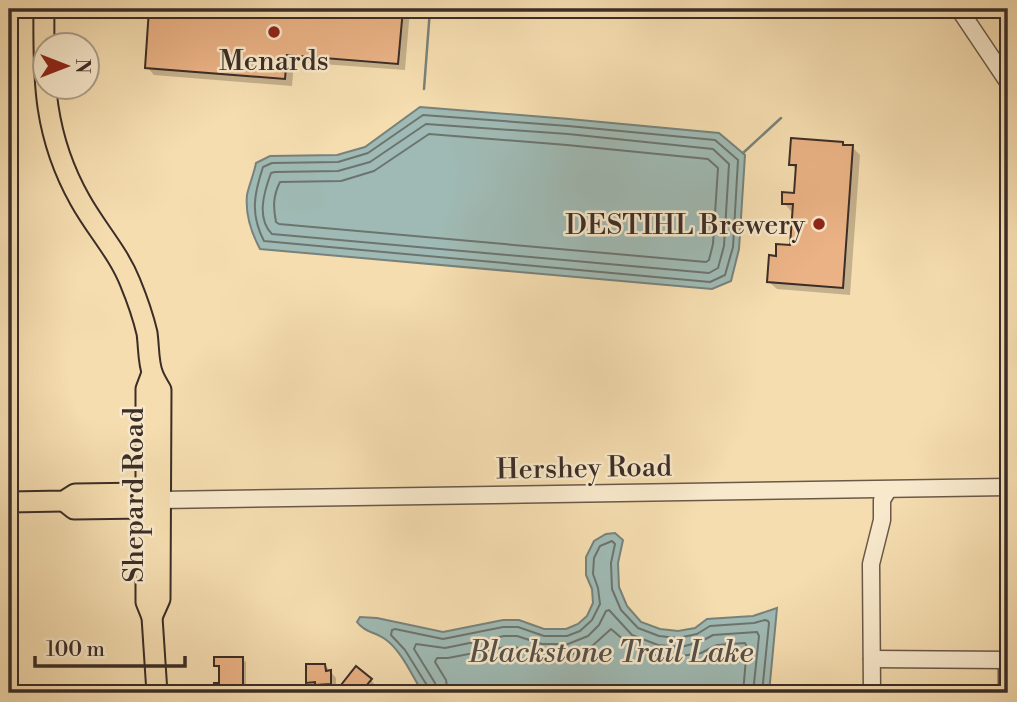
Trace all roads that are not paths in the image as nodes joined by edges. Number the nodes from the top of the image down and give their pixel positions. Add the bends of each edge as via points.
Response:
1 (44, 9) edge
2 (959, 9) edge
3 (1008, 82) edge
4 (1008, 488) edge
5 (888, 490) junction
6 (151, 500) junction
7 (9, 502) edge
8 (872, 659) junction
9 (1007, 660) edge
10 (157, 693) edge
11 (872, 693) edge
12 (1007, 693) edge

1 - 6 main road, Shepard Road via 44,84 56,147 80,200 125,270 143,317 152,373 146,389
2 - 3 street
4 - 5 street, Hershey Road
5 - 6 street, Hershey Road
5 - 8 street via 882,500 872,564
6 - 7 main road, Hershey Road via 75,494 64,501
6 - 10 main road, Shepard Road via 146,602 152,617
8 - 9 street
8 - 11 street
9 - 12 street

